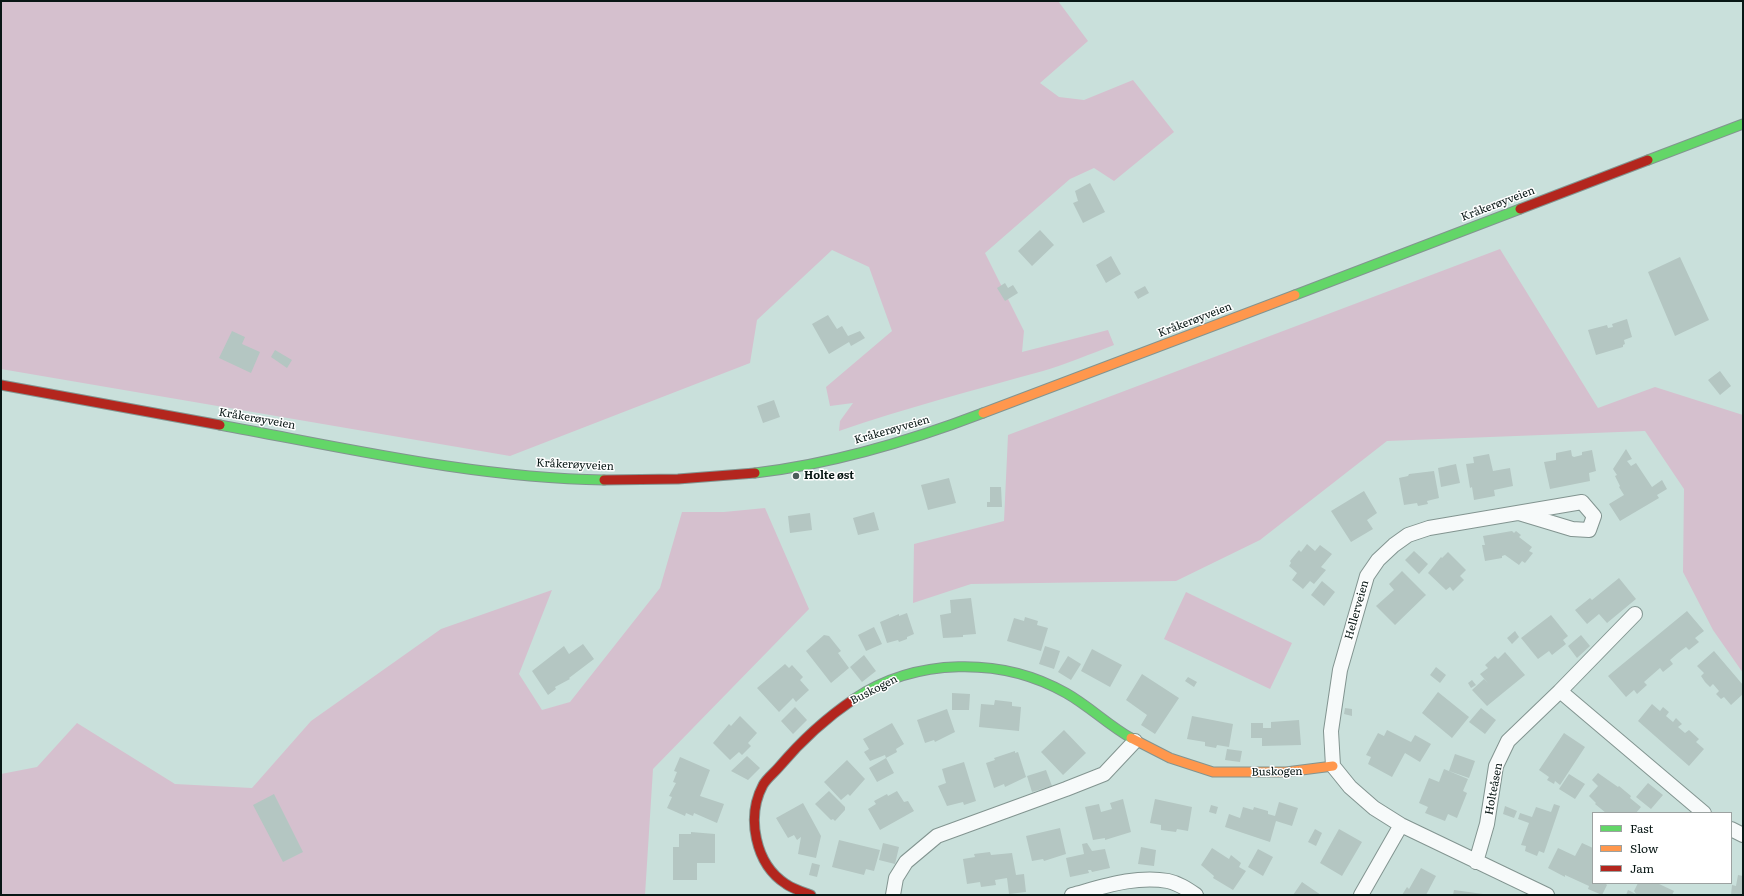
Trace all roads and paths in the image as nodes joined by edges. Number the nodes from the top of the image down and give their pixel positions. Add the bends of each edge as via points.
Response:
1 (1743, 124) edge
2 (1, 385) edge
3 (1519, 513) dead end
4 (1635, 614) dead end
5 (1560, 691) junction
6 (1136, 741) junction
7 (1332, 766) junction
8 (1703, 812) edge
9 (1401, 825) junction
10 (1732, 830) edge
11 (1743, 835) edge
12 (1476, 862) junction
13 (810, 895) edge
14 (893, 895) edge
15 (1072, 895) edge
16 (1196, 895) edge
17 (1361, 895) edge
18 (1547, 895) edge

1 - 2 main road, Kråkerøyveien via 971,418 922,435 852,454 757,472 694,478 602,480 486,470
3 - 7 street, Hellerveien via 1429,528 1408,535 1378,560 1366,576 1340,670 1331,731
4 - 5 street, Holteåsen
5 - 8 street
5 - 12 street, Holteåsen via 1508,740 1496,766 1487,824
6 - 7 main road, Buskogen via 1180,763 1207,771 1286,773
6 - 13 main road, Buskogen via 1066,694 1034,678 1009,670 945,666 893,678 851,700 793,750 763,786 757,806 755,827 758,845 768,869 786,885
6 - 14 street via 1104,774 937,836 906,862 896,878
7 - 9 street via 1369,804
9 - 12 street
9 - 17 street
10 - 11 street
12 - 18 street
15 - 16 street via 1137,880 1167,881

